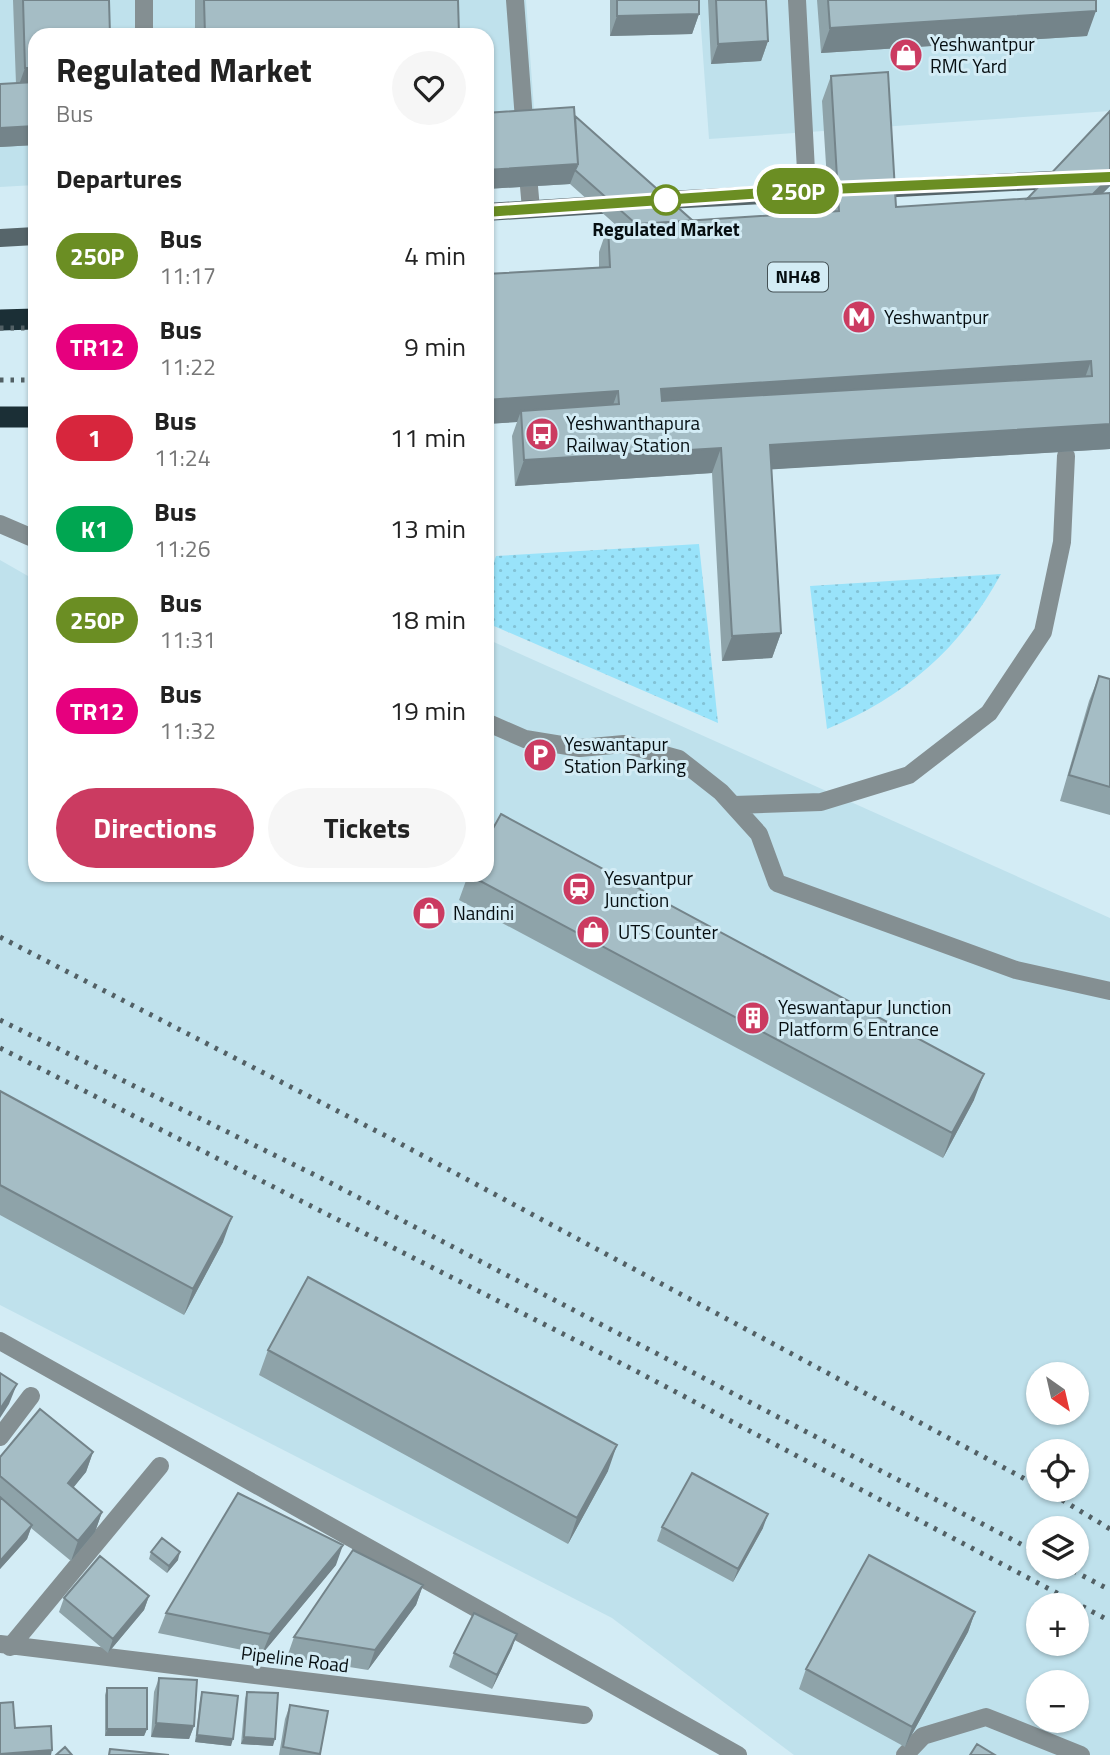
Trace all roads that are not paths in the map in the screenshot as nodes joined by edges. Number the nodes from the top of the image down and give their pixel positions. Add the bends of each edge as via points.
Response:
1 (144, 0) edge
2 (515, 0) edge
3 (797, 0) edge
4 (144, 28) edge
5 (1110, 177) edge
6 (807, 190) junction
7 (531, 209) junction
8 (494, 211) edge
9 (28, 236) edge
10 (0, 238) edge
11 (28, 319) edge
12 (0, 320) edge
13 (0, 417) edge
14 (28, 417) edge
15 (1066, 457) edge
16 (0, 524) edge
17 (28, 536) edge
18 (494, 726) edge
19 (734, 805) junction
20 (1110, 991) edge
21 (0, 1341) edge
22 (31, 1396) dead end
23 (0, 1437) edge
24 (160, 1466) dead end
25 (5, 1645) edge
26 (584, 1715) dead end
27 (738, 1755) edge
28 (905, 1755) edge
29 (1081, 1755) edge

1 - 4 street
2 - 7 street
3 - 6 street
5 - 6 main road
6 - 7 main road
7 - 8 main road
9 - 10 main road
11 - 12 highway
13 - 14 highway
15 - 19 street via 1062,542 1043,632 989,713 909,775 821,802
16 - 17 street
18 - 19 street via 524,739 580,748 624,744 679,759
19 - 20 street via 759,834 778,883 1016,970
21 - 27 street
22 - 23 street
24 - 25 street
25 - 26 street, Pipeline Road
28 - 29 street via 923,1736 986,1717

